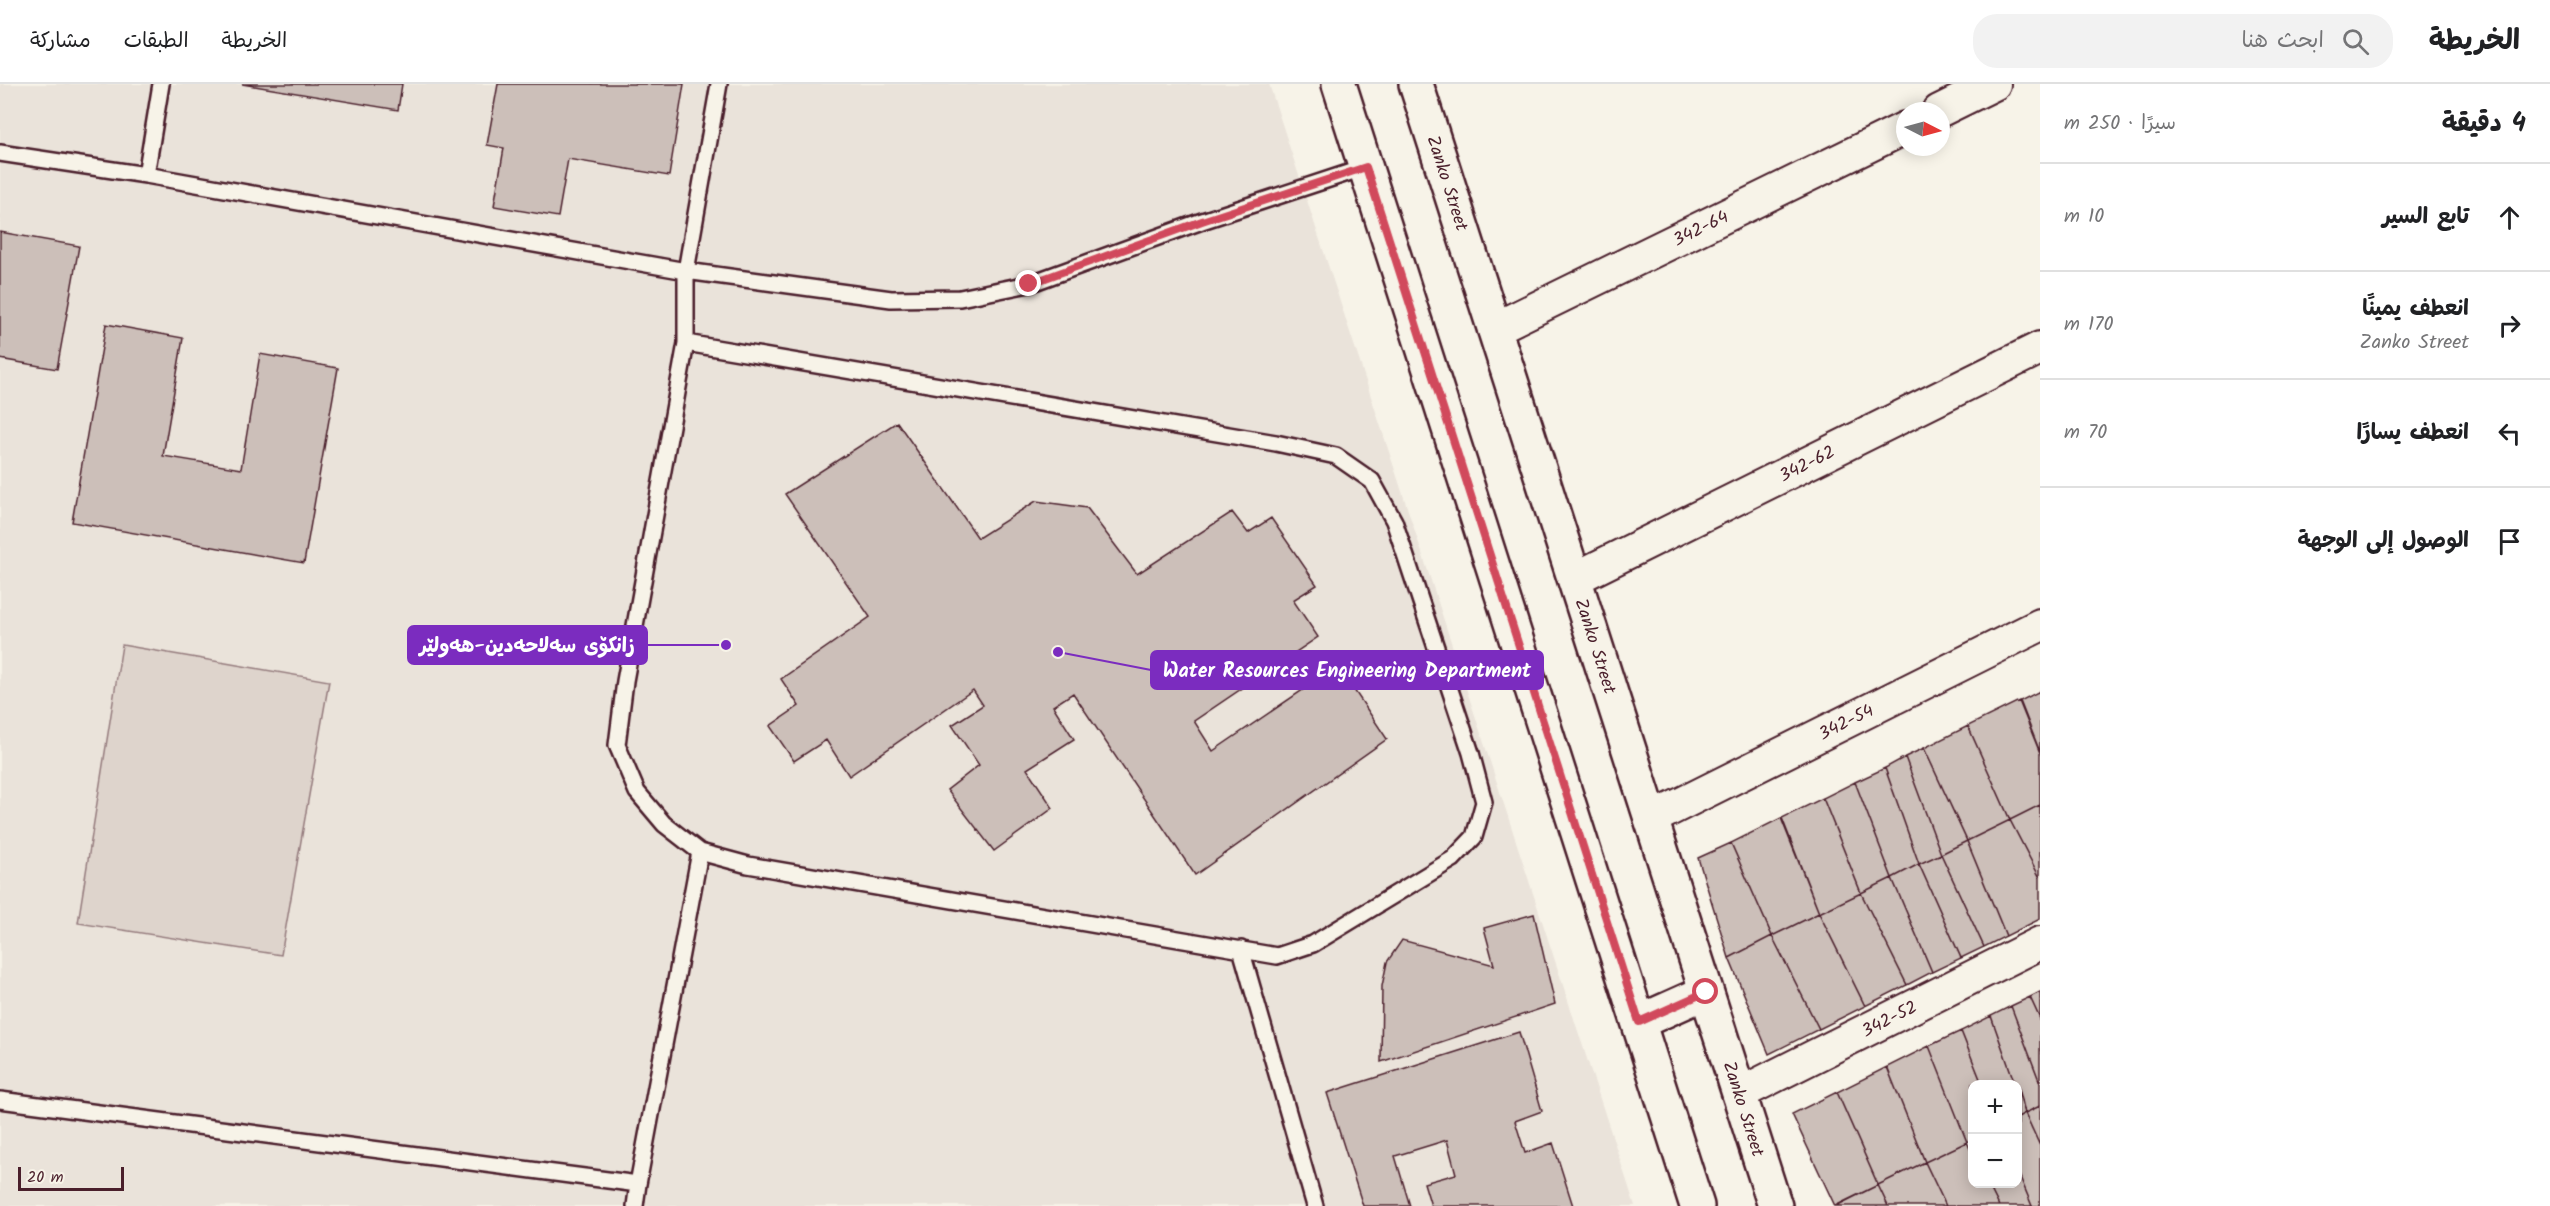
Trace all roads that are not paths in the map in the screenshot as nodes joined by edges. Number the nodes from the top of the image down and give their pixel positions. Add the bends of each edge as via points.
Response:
1 (161, 84) edge
2 (719, 84) edge
3 (1339, 84) edge
4 (1416, 84) edge
5 (1994, 84) edge
6 (1950, 106) edge
7 (1896, 132) edge
8 (0, 153) edge
9 (1366, 167) junction
10 (146, 175) junction
11 (686, 271) junction
12 (1494, 329) junction
13 (686, 343) junction
14 (2040, 348) edge
15 (1574, 579) junction
16 (2040, 625) edge
17 (1651, 819) junction
18 (700, 852) junction
19 (2040, 943) edge
20 (1241, 949) junction
21 (1706, 992) junction
22 (1639, 1022) junction
23 (1739, 1094) junction
24 (0, 1100) edge
25 (638, 1184) junction
26 (635, 1206) edge
27 (1315, 1206) edge
28 (1697, 1206) edge
29 (1775, 1206) edge

1 - 10 lane
2 - 11 lane
3 - 9 main road
4 - 12 main road, Zanko Street
5 - 6 street
7 - 12 street, 342-64
8 - 10 lane
9 - 11 lane via 1029,284 960,298 891,299
9 - 22 main road
10 - 11 lane
11 - 13 lane
12 - 15 main road, Zanko Street
13 - 18 lane via 617,745 637,792 664,824
13 - 20 lane via 1276,443 1336,456 1372,481 1394,521 1484,802 1474,837 1453,859 1313,944 1277,956
14 - 15 street, 342-62
15 - 17 main road, Zanko Street
16 - 17 street, 342-54
17 - 21 main road, Zanko Street
18 - 20 lane via 748,865
18 - 25 lane
19 - 23 street, 342-52
20 - 27 lane
21 - 22 main road
21 - 23 main road, Zanko Street
22 - 28 main road
23 - 29 main road, Zanko Street
24 - 25 lane
25 - 26 lane

